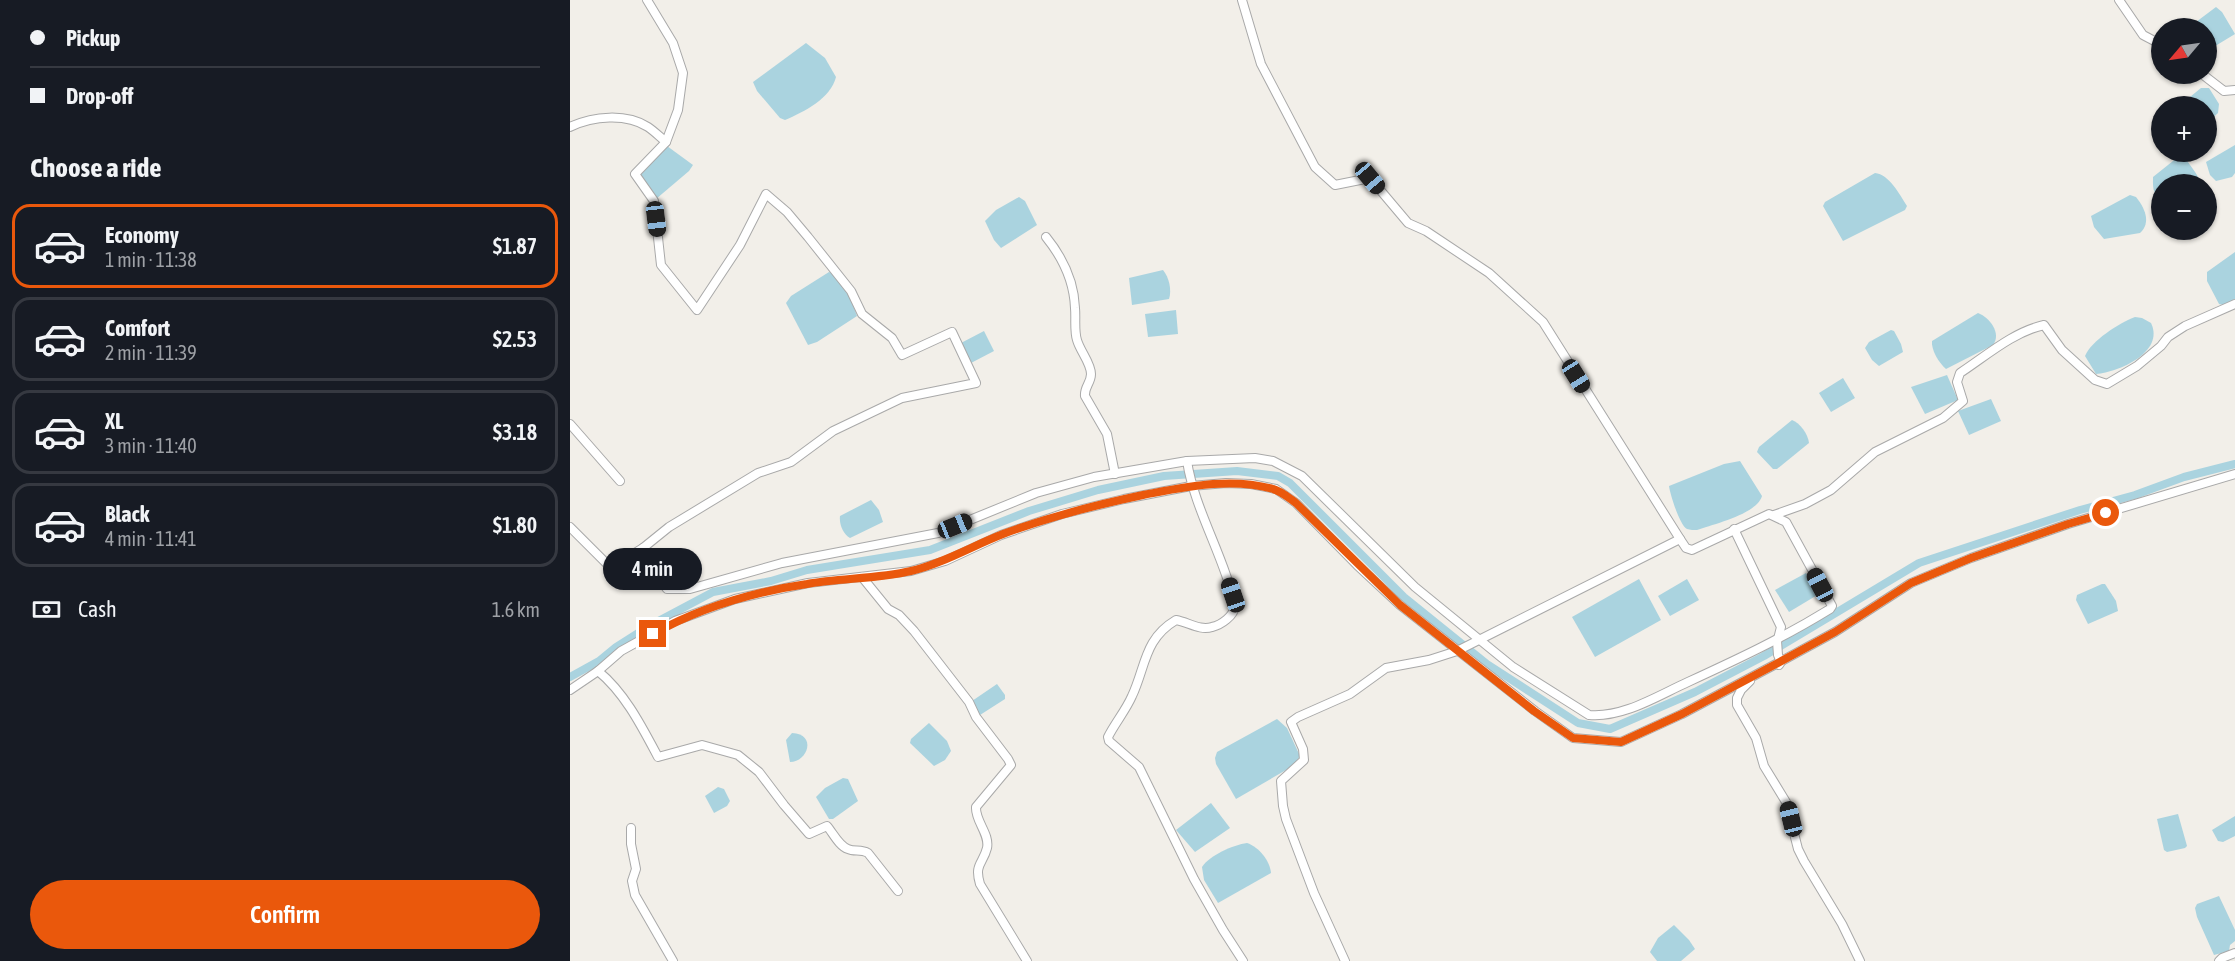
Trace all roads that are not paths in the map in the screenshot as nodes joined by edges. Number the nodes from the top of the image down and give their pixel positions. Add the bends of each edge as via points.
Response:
1 (646, 0) edge
2 (1242, 0) edge
3 (2119, 0) edge
4 (2151, 39) edge
5 (2215, 84) edge
6 (2235, 90) edge
7 (570, 127) edge
8 (666, 142) junction
9 (1046, 237) dead end
10 (2235, 304) edge
11 (570, 424) edge
12 (1187, 461) junction
13 (1115, 474) junction
14 (2235, 474) edge
15 (620, 481) dead end
16 (1191, 486) junction
17 (1774, 515) junction
18 (570, 526) edge
19 (1734, 529) junction
20 (1680, 539) junction
21 (643, 548) junction
22 (862, 578) junction
23 (1479, 639) junction
24 (1777, 640) junction
25 (1457, 651) junction
26 (1780, 658) junction
27 (598, 671) junction
28 (570, 690) edge
29 (631, 828) dead end
30 (898, 891) dead end
31 (2235, 953) edge
32 (673, 961) edge
33 (1027, 961) edge
34 (1244, 961) edge
35 (1345, 961) edge
36 (1860, 961) edge
37 (2219, 961) edge

1 - 8 street via 673,43 683,73 678,110
2 - 20 street via 1261,64 1316,167 1335,185 1370,178 1408,223 1489,273 1543,322
3 - 4 street via 2143,35
5 - 6 street via 2224,91
7 - 8 street via 599,119 629,119
8 - 21 street via 634,174 654,201 661,265 697,310 740,245 766,194 788,212 851,291 862,314 892,338 902,355 952,332 976,382 902,398 833,431 790,462 758,473 669,527
9 - 13 street via 1062,260 1075,292 1076,338 1091,371 1085,396 1107,434
10 - 17 street via 2185,326 2137,366 2107,384 2095,380 2062,350 2044,325 2033,327 1960,373 1957,382 1964,401 1943,418 1875,452 1831,490
11 - 15 street
12 - 13 street
12 - 16 street
12 - 23 street via 1255,458 1273,461 1302,476 1415,587
13 - 21 street via 1036,493 938,533 782,563 690,589 667,589
14 - 26 street via 1971,558 1911,583 1835,632
16 - 22 street via 1062,514 1001,535 945,561
16 - 25 street via 1226,483 1276,489 1296,503 1400,605
16 - 34 street via 1215,542 1235,608 1210,628 1176,620 1164,627 1148,651 1132,696 1108,737 1139,767 1194,879
17 - 19 street
17 - 24 street via 1786,522 1832,606
18 - 21 street via 610,568
19 - 20 street via 1692,550
19 - 24 street via 1781,627
20 - 23 street
22 - 27 street via 808,583 704,609 621,651
22 - 33 street via 888,609 914,631 1011,765 976,807 987,848 977,875
23 - 24 street via 1513,667 1589,715 1602,716 1631,708
23 - 25 street
24 - 26 street
25 - 26 street via 1573,738 1621,742 1682,714
25 - 35 street via 1386,668 1350,694 1291,722 1304,749 1304,760 1281,781 1283,806 1314,893
26 - 36 street via 1741,690 1737,705 1756,738 1764,766 1786,802 1803,861
27 - 28 street
27 - 30 street via 640,722 658,757 702,745 738,755 759,772 809,834 827,826 849,850 868,853
29 - 32 street via 635,895
31 - 37 street

